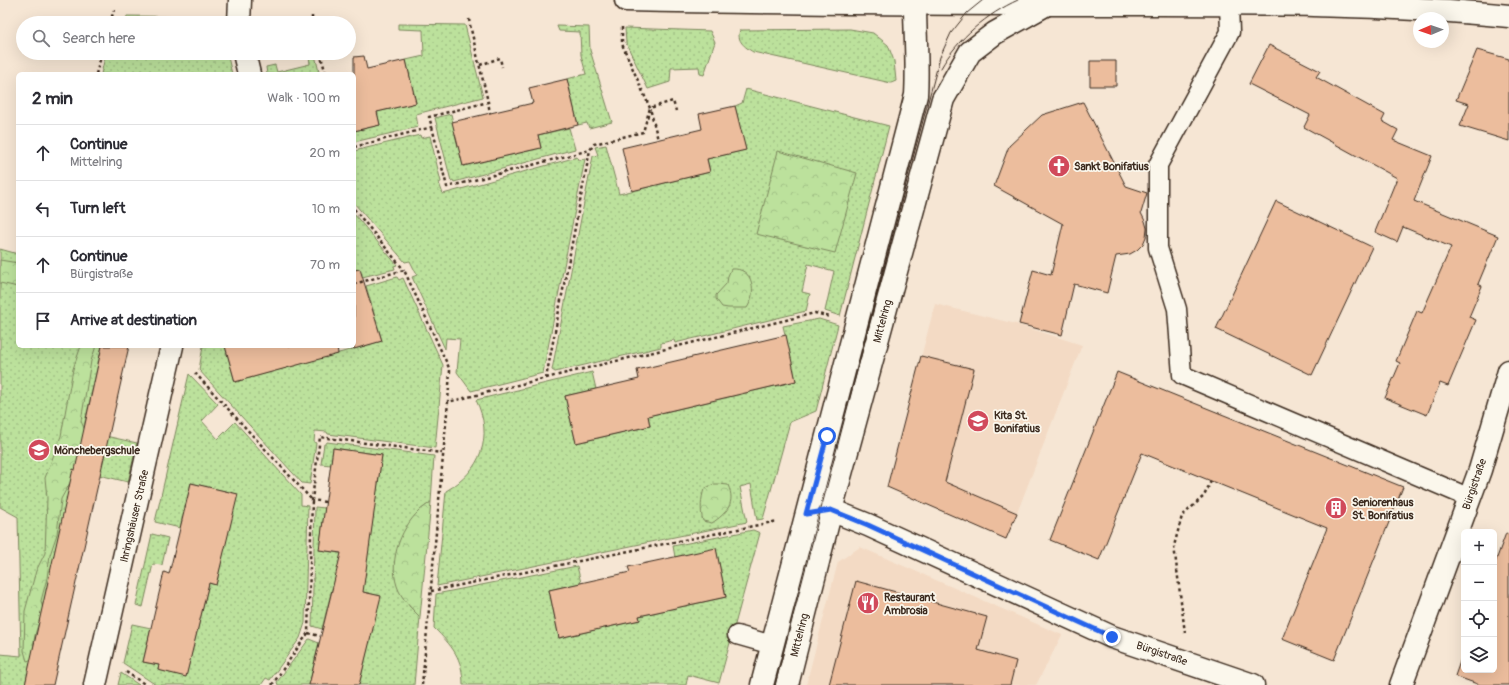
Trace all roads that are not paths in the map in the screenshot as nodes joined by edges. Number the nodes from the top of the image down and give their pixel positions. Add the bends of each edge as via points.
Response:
1 (240, 0) edge
2 (626, 0) edge
3 (916, 1) edge
4 (1053, 2) edge
5 (1229, 4) junction
6 (239, 16) edge
7 (1509, 16) edge
8 (246, 60) edge
9 (249, 72) edge
10 (170, 353) edge
11 (1509, 371) edge
12 (1470, 498) junction
13 (831, 510) junction
14 (737, 635) dead end
15 (772, 645) junction
16 (95, 685) edge
17 (762, 685) edge
18 (787, 685) edge
19 (1253, 685) edge
20 (1401, 685) edge

1 - 6 street
2 - 3 street
3 - 4 street
3 - 15 street via 916,95
4 - 5 street
4 - 13 street, Mittelring via 995,33 970,52 943,99
5 - 7 street via 1400,8
5 - 12 lane via 1230,32 1158,165 1158,248 1177,309 1182,375
8 - 9 street
10 - 16 street, Ihringshäuser Straße
11 - 12 street, Bürgistraße
12 - 20 street, Bürgistraße
13 - 18 street, Mittelring
13 - 19 street, Bürgistraße via 1112,637
14 - 15 lane
15 - 17 street

